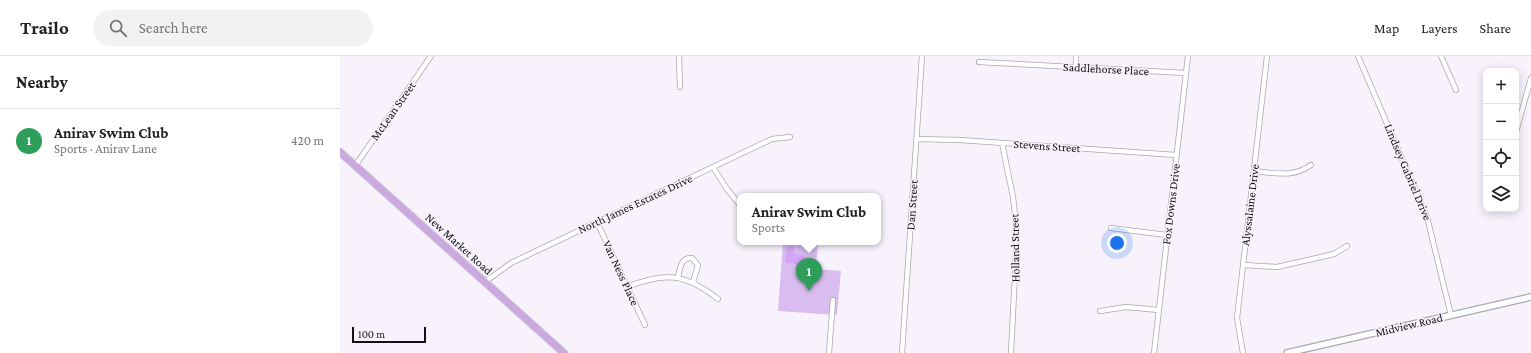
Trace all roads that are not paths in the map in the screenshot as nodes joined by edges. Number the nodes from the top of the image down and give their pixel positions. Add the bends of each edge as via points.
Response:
1 (431, 56) edge
2 (679, 56) edge
3 (922, 56) edge
4 (1076, 56) edge
5 (1188, 56) edge
6 (1267, 56) edge
7 (1358, 56) edge
8 (1441, 56) edge
9 (979, 62) dead end
10 (1076, 68) junction
11 (1186, 74) junction
12 (1531, 78) edge
13 (680, 87) dead end
14 (1456, 90) dead end
15 (1519, 121) edge
16 (790, 137) dead end
17 (917, 139) junction
18 (1002, 143) junction
19 (340, 152) edge
20 (1176, 155) junction
21 (1311, 165) dead end
22 (355, 166) junction
23 (713, 167) junction
24 (1254, 171) junction
25 (737, 201) edge
26 (597, 222) junction
27 (1111, 228) dead end
28 (1167, 235) junction
29 (1347, 246) dead end
30 (1243, 265) junction
31 (678, 277) junction
32 (485, 282) junction
33 (693, 282) junction
34 (627, 287) junction
35 (1531, 297) edge
36 (718, 299) dead end
37 (834, 300) dead end
38 (1159, 310) junction
39 (1100, 311) dead end
40 (1451, 315) junction
41 (645, 325) dead end
42 (564, 353) edge
43 (829, 353) edge
44 (902, 353) edge
45 (1011, 353) edge
46 (1154, 353) edge
47 (1242, 353) edge
48 (1287, 353) edge

1 - 22 street, McLean Street
2 - 13 street
3 - 17 street, Dan Street
4 - 10 street
5 - 11 street, Fox Downs Drive
6 - 24 street, Alyssalaine Drive
7 - 40 street, Lindsey Gabriel Drive via 1428,217
8 - 14 street
9 - 10 street, Saddlehorse Place
10 - 11 street, Saddlehorse Place
11 - 20 street, Fox Downs Drive
12 - 15 street
16 - 23 street, North James Estates Drive via 772,139
17 - 18 street, Stevens Street
17 - 44 street, Dan Street
18 - 20 street, Stevens Street
18 - 45 street, Holland Street via 1017,233
19 - 22 main road, New Market Road
20 - 28 street, Fox Downs Drive
21 - 24 street via 1290,174
22 - 32 main road, New Market Road
23 - 25 street
23 - 26 street, North James Estates Drive
24 - 30 street, Alyssalaine Drive
26 - 32 street, North James Estates Drive via 511,264
26 - 34 street, Van Ness Place
27 - 28 street
28 - 38 street, Fox Downs Drive
29 - 30 street via 1329,255 1277,267
30 - 47 street, Alyssalaine Drive via 1237,323
31 - 33 street
31 - 33 street via 683,261 692,258 698,265
31 - 34 street via 656,277
32 - 42 main road, New Market Road
33 - 36 street
34 - 41 street, Van Ness Place
35 - 40 street, Midview Road
37 - 43 street
38 - 39 street via 1126,307
38 - 46 street, Fox Downs Drive
40 - 48 street, Midview Road

